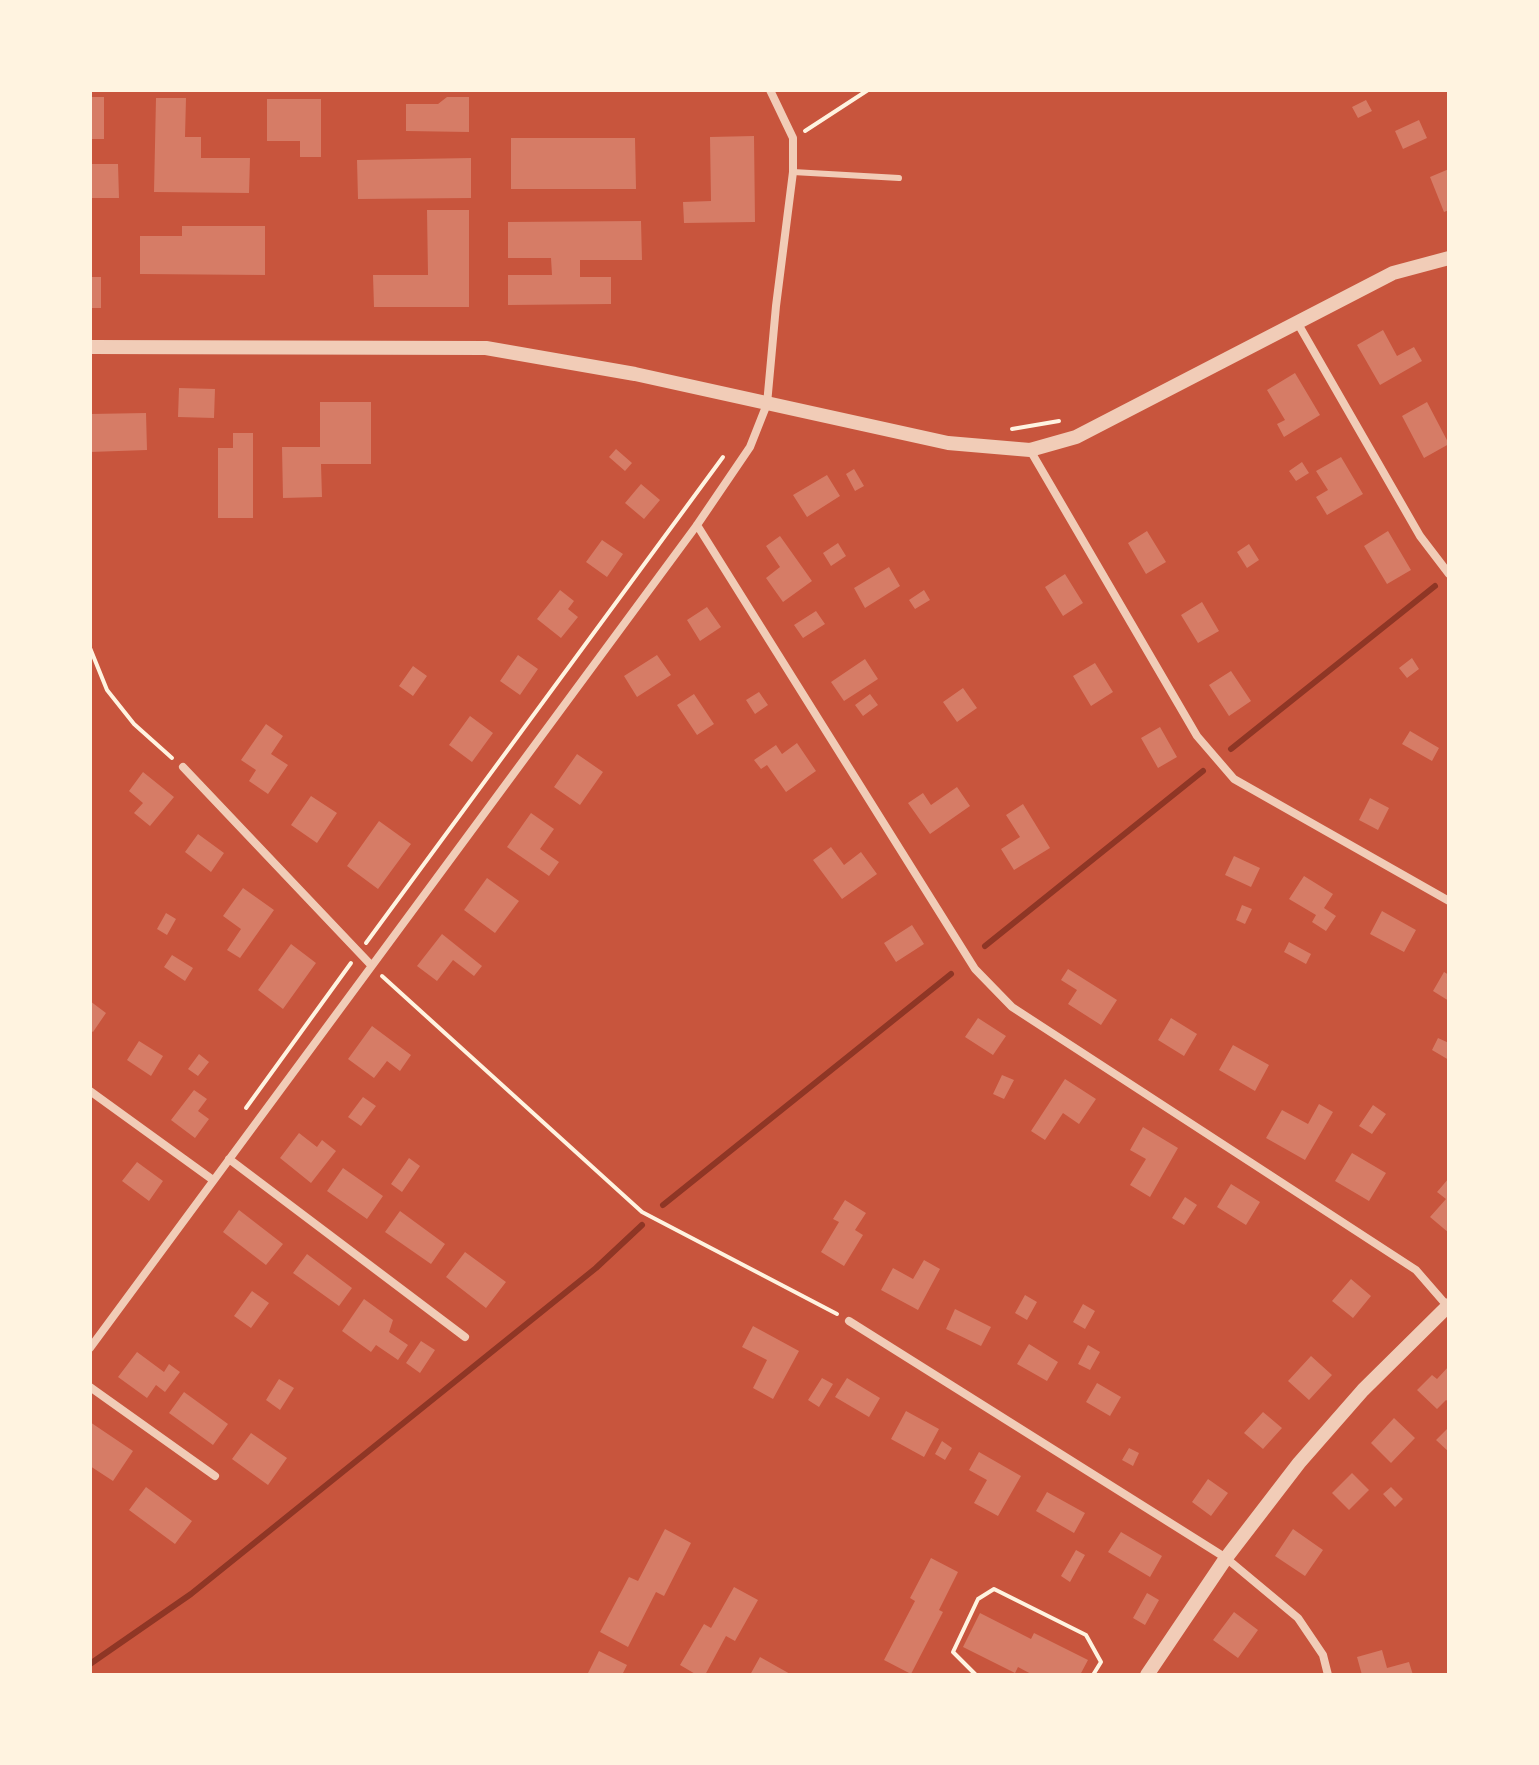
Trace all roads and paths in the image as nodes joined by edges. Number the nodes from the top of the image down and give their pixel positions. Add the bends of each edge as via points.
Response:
1 (770, 90) edge
2 (868, 90) edge
3 (793, 138) junction
4 (793, 172) junction
5 (899, 178) dead end
6 (1449, 258) edge
7 (1297, 321) junction
8 (90, 347) edge
9 (767, 404) junction
10 (730, 447) dead end
11 (1030, 450) junction
12 (697, 525) junction
13 (1449, 574) edge
14 (90, 648) edge
15 (183, 767) joint
16 (1449, 901) edge
17 (359, 953) junction
18 (371, 965) junction
19 (90, 1091) edge
20 (246, 1109) dead end
21 (229, 1159) junction
22 (213, 1180) junction
23 (1449, 1307) edge
24 (849, 1321) joint
25 (465, 1337) dead end
26 (90, 1348) edge
27 (90, 1387) edge
28 (215, 1476) dead end
29 (1226, 1558) junction
30 (976, 1675) edge
31 (1093, 1675) edge
32 (1147, 1675) edge
33 (1328, 1675) edge

1 - 3 street
2 - 3 path
3 - 4 street
4 - 5 lane
4 - 9 street
6 - 7 street via 1393,273
7 - 11 street via 1076,437
7 - 13 street via 1420,536
8 - 9 street via 486,348
9 - 11 street via 948,443
9 - 12 street via 750,447
10 - 17 path
11 - 16 street via 1197,736 1234,779
12 - 18 street
12 - 23 street via 975,969 1012,1007 1416,1270
14 - 15 path via 107,690 134,724
15 - 17 street
17 - 18 street
17 - 20 path
18 - 21 street
18 - 24 path via 642,1212
19 - 22 street
21 - 22 street
21 - 25 street
22 - 26 street
23 - 29 street via 1363,1390
24 - 29 street
27 - 28 street
29 - 32 street
29 - 33 street via 1298,1618 1323,1655
30 - 31 path via 953,1652 978,1599 994,1589 1086,1635 1101,1662

